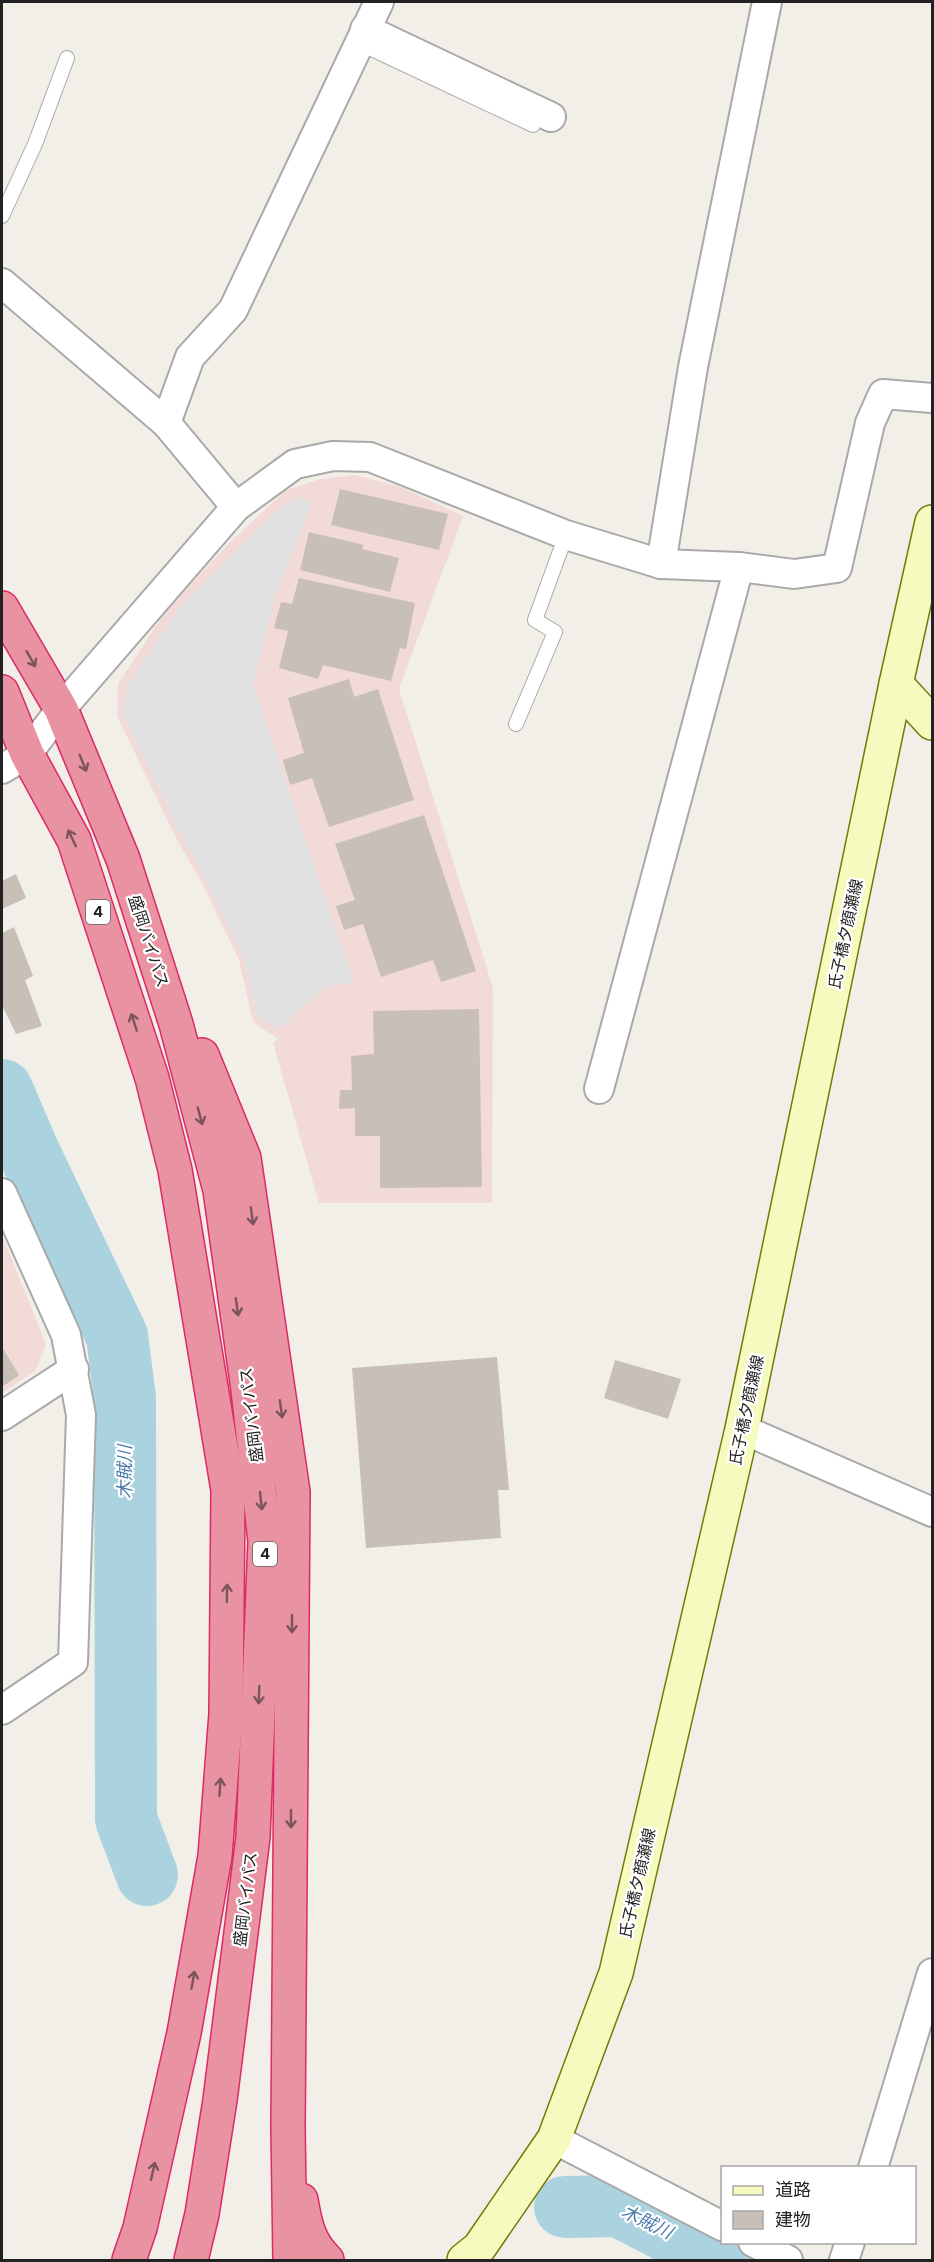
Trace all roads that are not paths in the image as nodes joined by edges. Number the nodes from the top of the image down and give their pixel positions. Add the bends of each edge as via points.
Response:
1 (379, 2) edge
2 (767, 2) edge
3 (362, 36) junction
4 (67, 58) dead end
5 (542, 121) dead end
6 (2, 216) edge
7 (2, 283) edge
8 (933, 398) edge
9 (166, 423) junction
10 (236, 507) junction
11 (933, 522) edge
12 (566, 535) junction
13 (661, 564) junction
14 (739, 567) junction
15 (2, 608) edge
16 (896, 684) junction
17 (2, 692) edge
18 (61, 709) junction
19 (933, 723) edge
20 (516, 724) dead end
21 (14, 761) edge
22 (123, 859) junction
23 (599, 1089) dead end
24 (2, 1193) edge
25 (74, 1369) junction
26 (2, 1416) edge
27 (742, 1429) junction
28 (933, 1512) edge
29 (2, 1710) edge
30 (933, 1972) edge
31 (288, 2128) junction
32 (554, 2139) junction
33 (874, 2166) edge
34 (721, 2225) edge
35 (140, 2228) junction
36 (757, 2244) edge
37 (849, 2244) edge
38 (129, 2260) edge
39 (146, 2260) edge
40 (191, 2260) edge
41 (290, 2260) edge
42 (327, 2260) edge
43 (464, 2260) edge
44 (788, 2260) edge
45 (844, 2260) edge

1 - 3 street
2 - 13 street via 693,367
3 - 5 street
3 - 9 street via 233,310 190,357
4 - 6 lane via 35,144
7 - 9 street
8 - 14 street via 883,394 870,423 837,568 794,574
9 - 10 street
10 - 12 street via 295,464 333,456 370,457
10 - 18 street
11 - 16 main road, 氏子橋夕顔瀬線
12 - 13 street
12 - 20 lane via 535,620 555,632
13 - 14 street
14 - 23 street
15 -> 18 highway, 盛岡バイパス / 4
16 - 19 main road
16 - 27 main road, 氏子橋夕顔瀬線
17 - 21 highway, 盛岡バイパス / 4
18 - 21 street
18 -> 22 highway, 盛岡バイパス / 4
35 -> 21 highway, 盛岡バイパス / 4 via 184,2033 215,1856 226,1714 228,1490 175,1170 152,1078 74,840
22 -> 31 highway via 244,1158 293,1492
22 -> 40 highway, 盛岡バイパス / 4 via 176,1024 220,1190 265,1540 253,1837 220,2100
24 - 25 street via 66,1335
25 - 26 street
25 - 29 street via 81,1415 73,1662
27 - 28 street
27 - 32 main road, 氏子橋夕顔瀬線 via 616,1973
30 - 33 street
31 - 41 highway
31 - 42 highway via 306,2231
32 - 34 street
32 - 43 main road, 氏子橋夕顔瀬線 via 479,2248
35 - 38 highway, 盛岡バイパス / 4
35 - 39 main road
36 - 44 street
37 - 45 street

